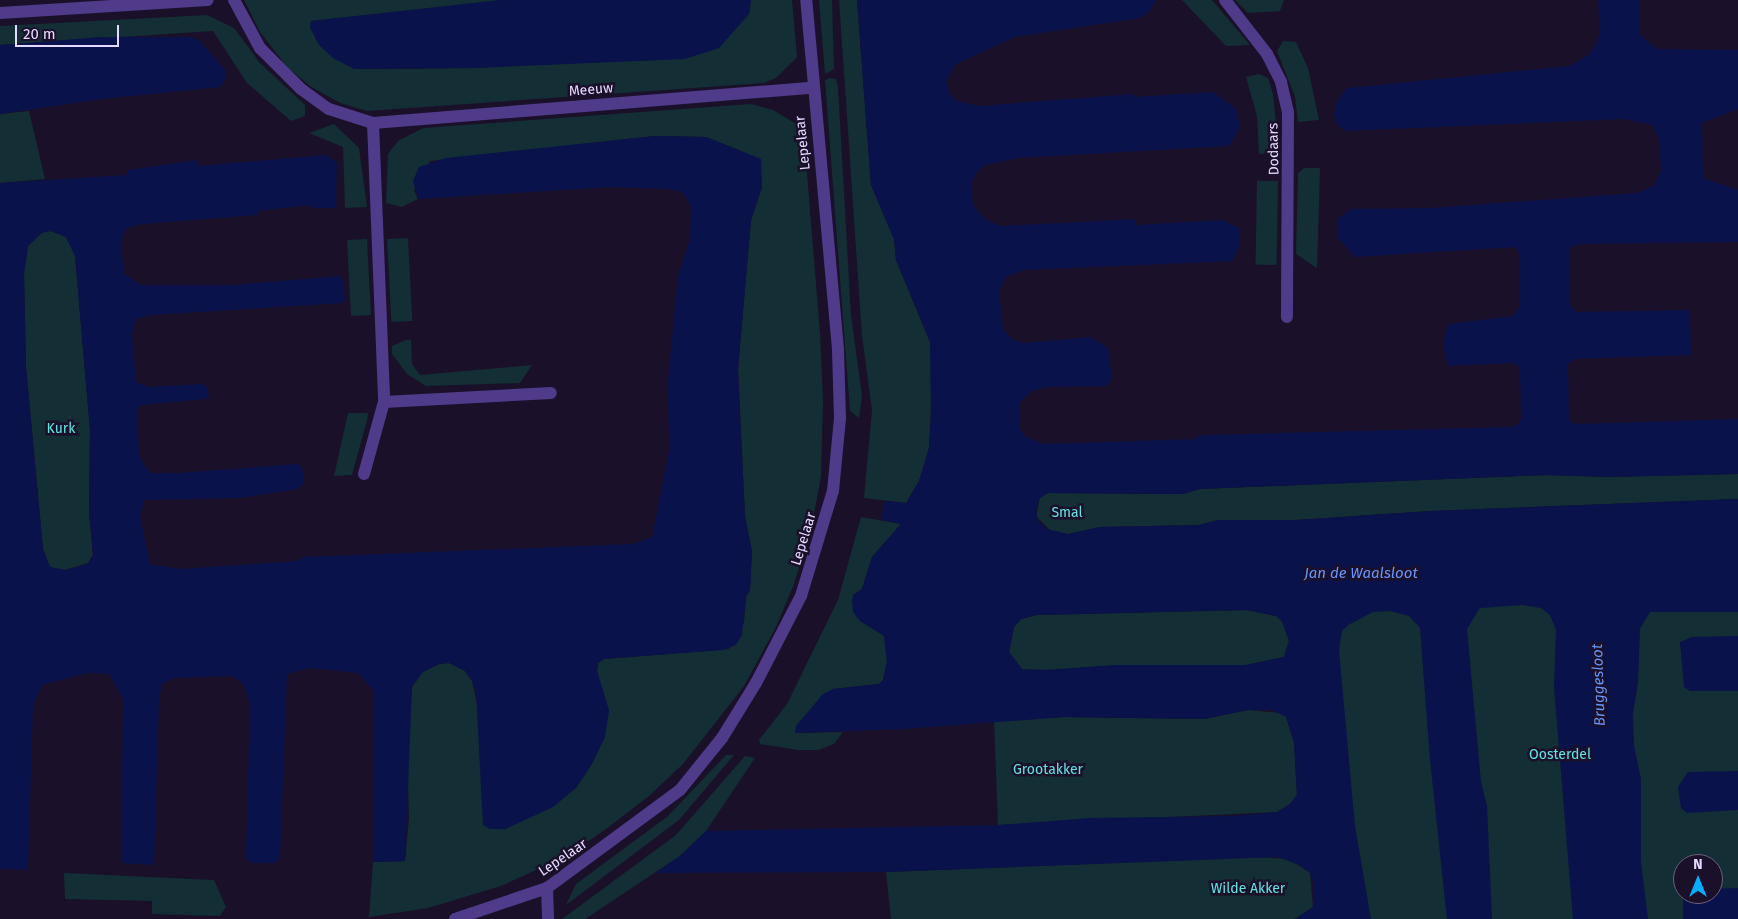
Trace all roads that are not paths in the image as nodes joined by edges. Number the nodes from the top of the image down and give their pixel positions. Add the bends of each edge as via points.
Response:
1 (208, 0) edge
2 (234, 0) edge
3 (806, 0) edge
4 (1225, 0) edge
5 (0, 13) edge
6 (812, 88) junction
7 (373, 122) junction
8 (1287, 316) dead end
9 (552, 393) dead end
10 (384, 402) junction
11 (364, 474) dead end
12 (546, 888) junction
13 (455, 919) edge
14 (548, 919) edge

1 - 5 street
2 - 7 street, Meeuw via 260,48 301,89 329,109
3 - 6 street, Lepelaar
4 - 8 street, Dodaars via 1267,54 1281,82 1288,113
6 - 7 street, Meeuw
6 - 12 street, Lepelaar via 829,247 840,418 834,491 807,579 756,683 722,738 680,790
7 - 10 street
9 - 10 street
10 - 11 street
12 - 13 street, Lepelaar
12 - 14 street

